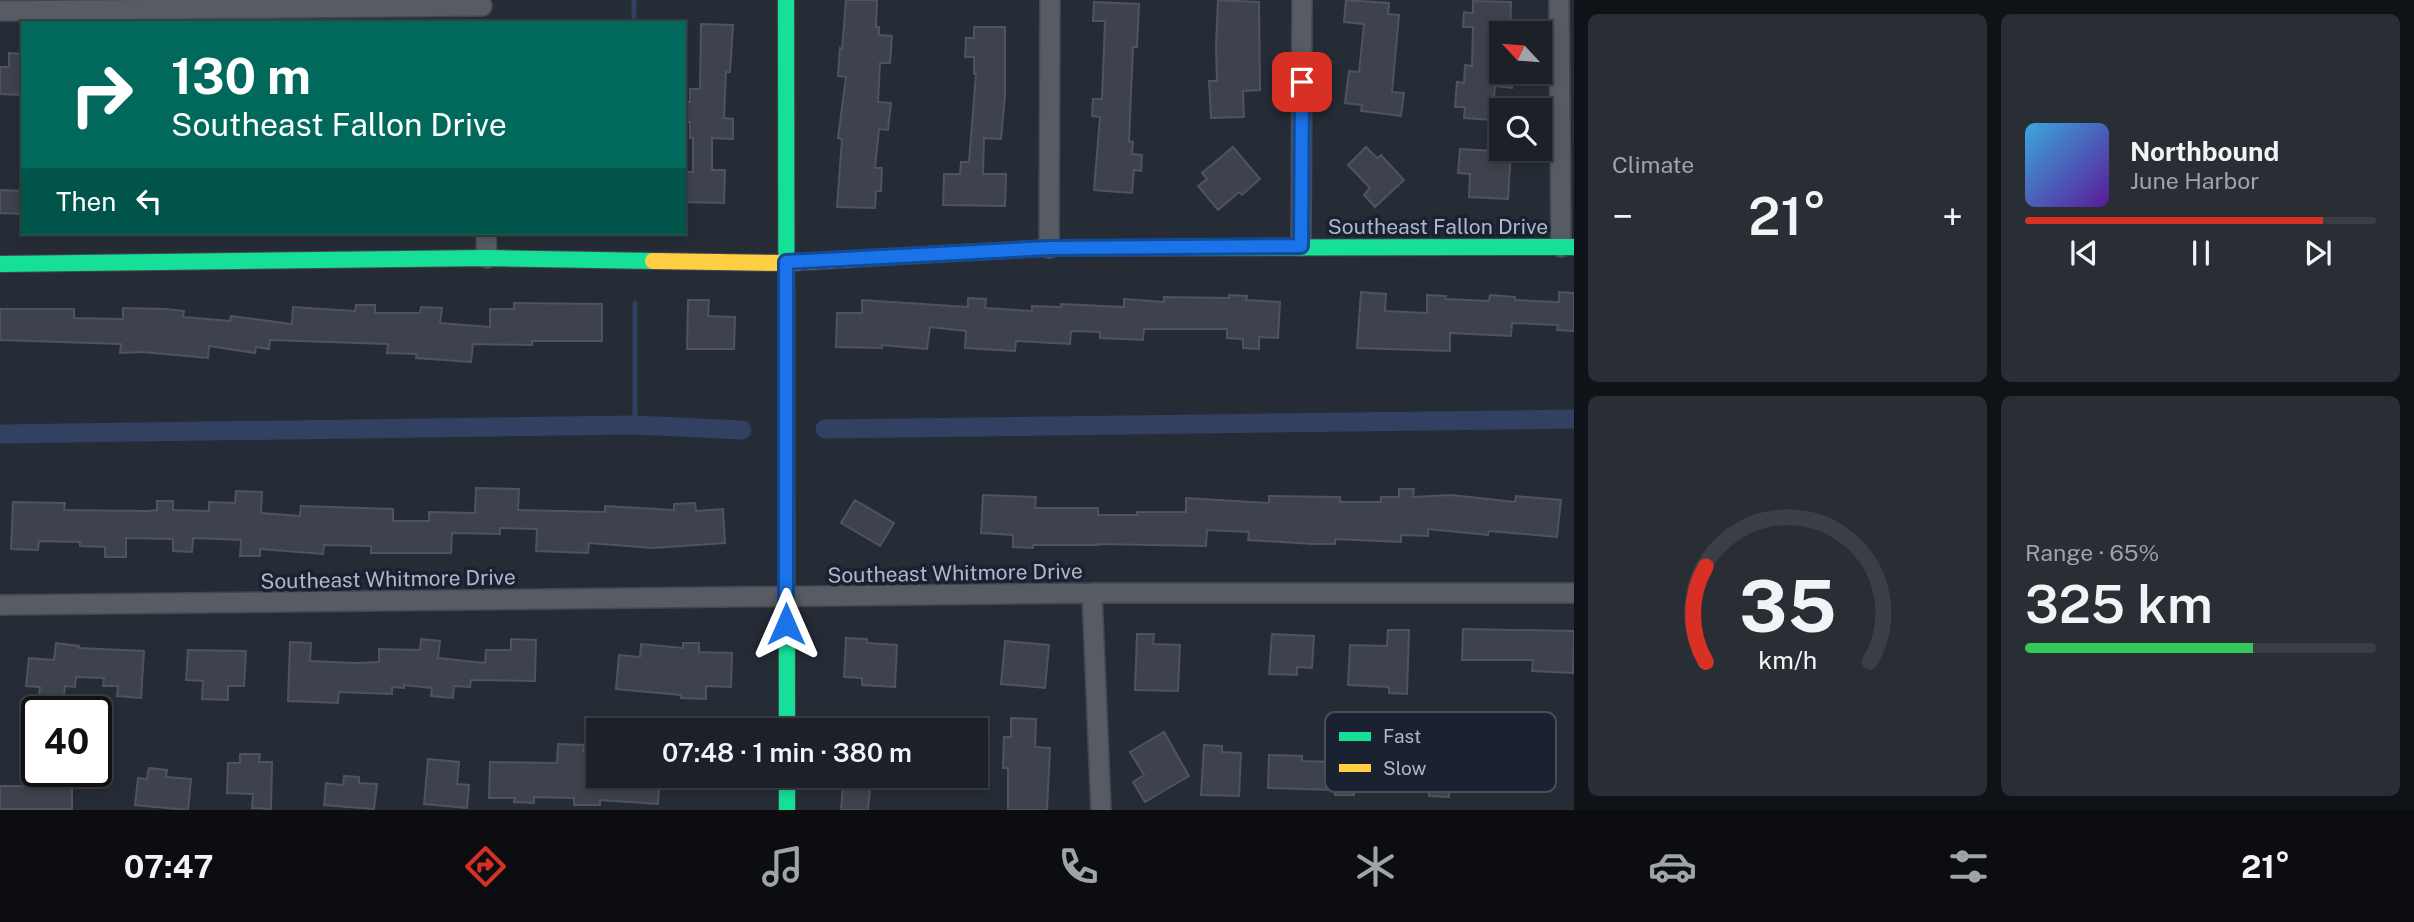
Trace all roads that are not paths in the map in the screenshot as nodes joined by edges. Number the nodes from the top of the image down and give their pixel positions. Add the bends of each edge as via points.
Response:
1 (786, 0) edge
2 (1050, 0) edge
3 (1302, 0) edge
4 (1559, 0) edge
5 (483, 10) edge
6 (0, 11) edge
7 (486, 235) edge
8 (1301, 246) junction
9 (1567, 247) edge
10 (1049, 248) junction
11 (487, 258) junction
12 (786, 262) junction
13 (0, 264) edge
14 (1092, 593) junction
15 (1574, 593) edge
16 (786, 598) junction
17 (0, 606) edge
18 (786, 718) edge
19 (787, 788) edge
20 (787, 810) edge
21 (1101, 810) edge

1 - 12 street
2 - 10 street
3 - 8 street
4 - 9 street
5 - 6 street
7 - 11 street
8 - 9 street, Southeast Fallon Drive
8 - 10 street, Southeast Fallon Drive
10 - 12 street, Southeast Fallon Drive
11 - 12 street, Southeast Fallon Drive
11 - 13 street, Southeast Fallon Drive
12 - 16 street
14 - 15 street, Southeast Whitmore Drive
14 - 16 street, Southeast Whitmore Drive
14 - 21 street
16 - 17 street, Southeast Whitmore Drive
16 - 18 street
19 - 20 street

